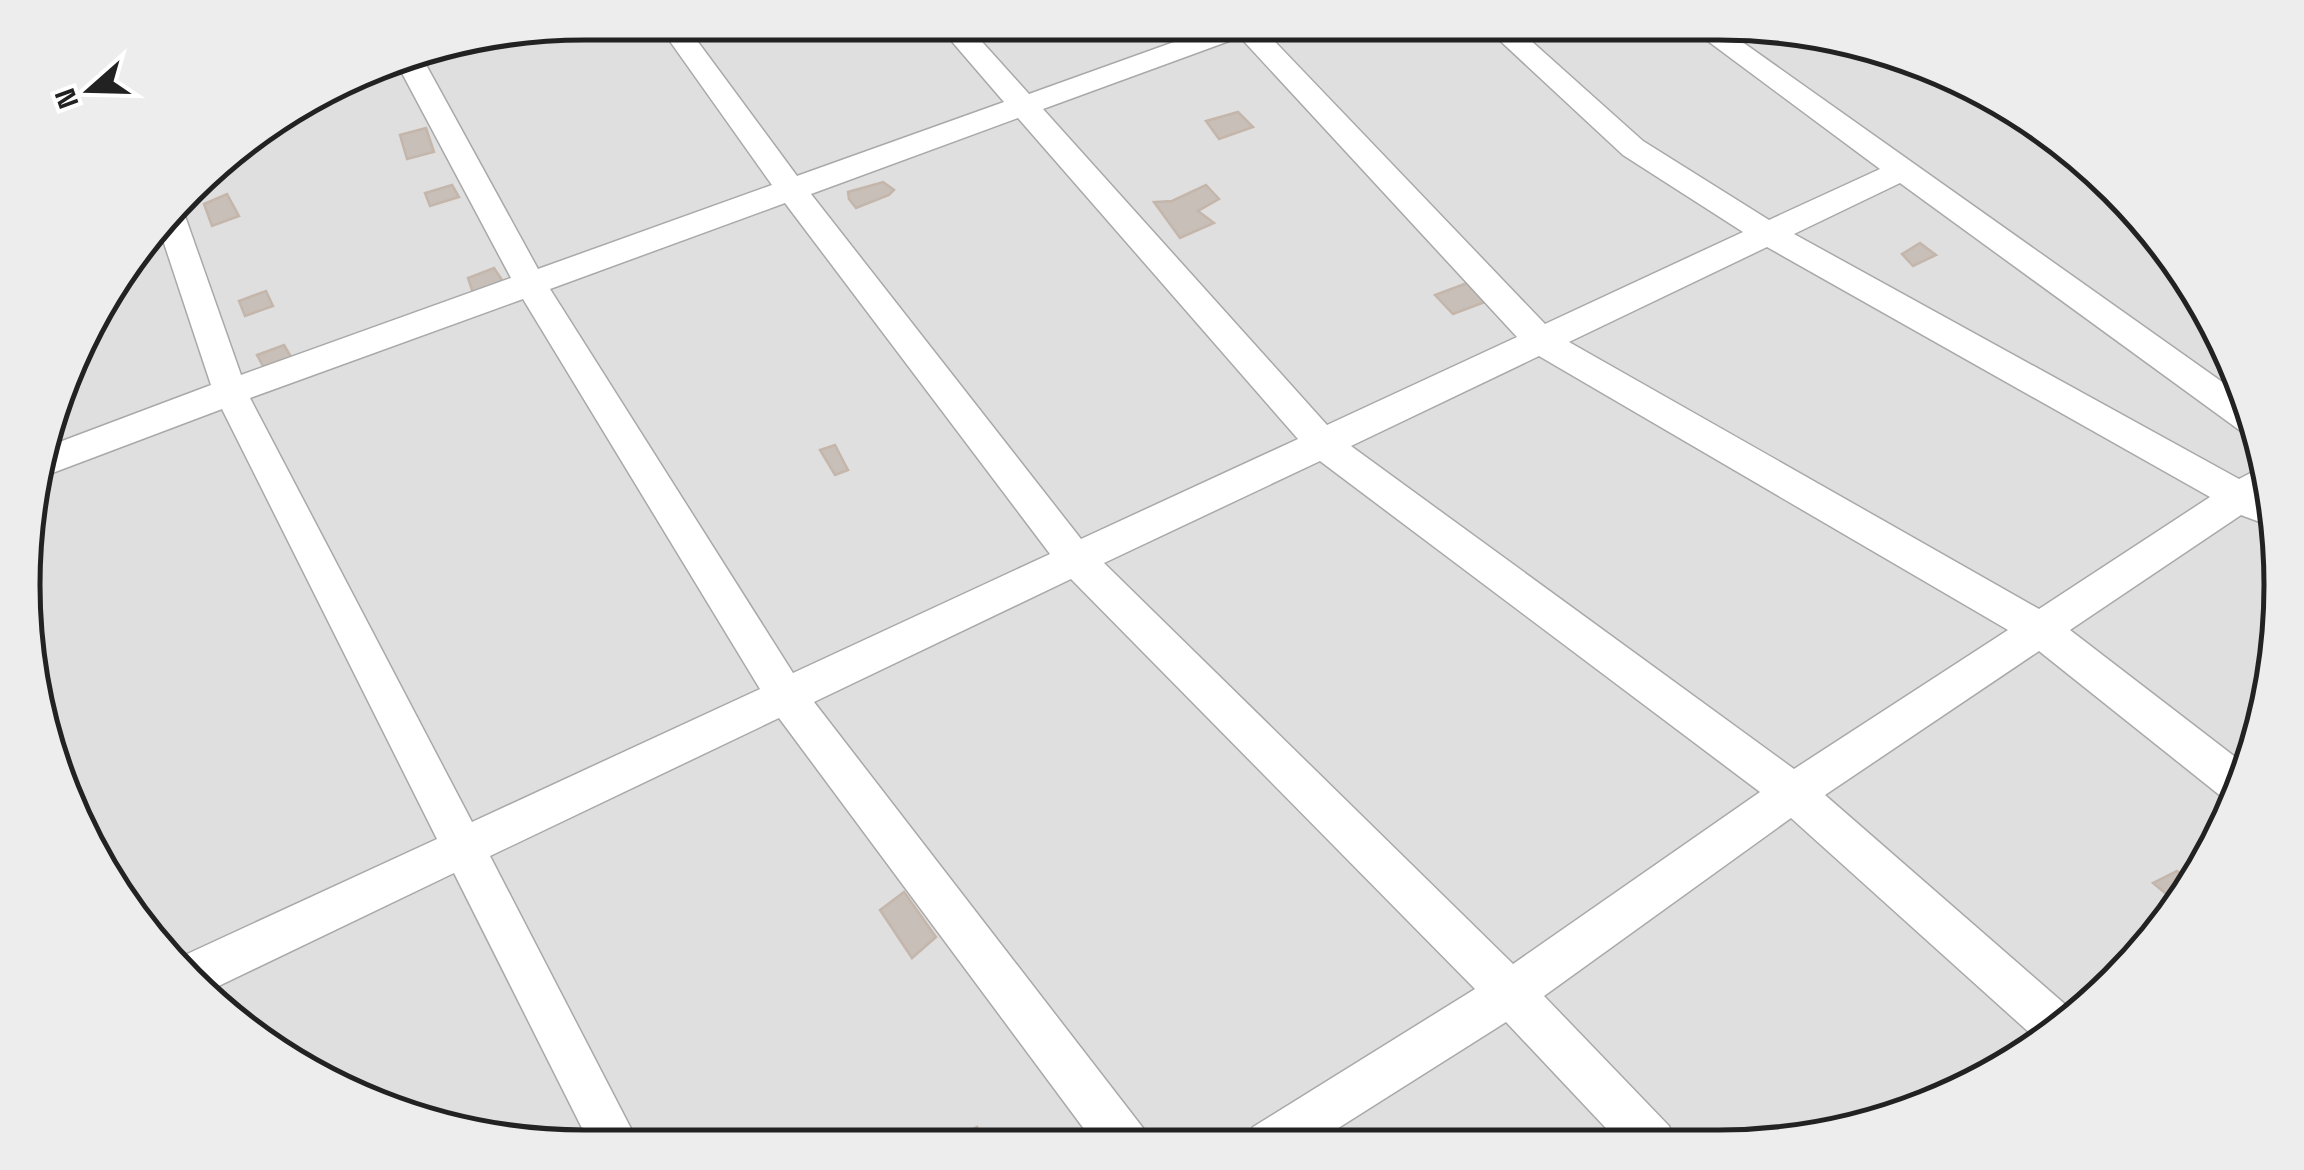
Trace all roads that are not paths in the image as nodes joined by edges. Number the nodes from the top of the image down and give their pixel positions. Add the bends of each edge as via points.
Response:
1 (683, 40) edge
2 (965, 40) edge
3 (1202, 40) edge
4 (1257, 40) edge
5 (1512, 40) edge
6 (1721, 40) edge
7 (414, 68) edge
8 (1023, 106) junction
9 (1903, 170) junction
10 (791, 190) junction
11 (174, 227) edge
12 (1768, 234) junction
13 (530, 284) junction
14 (1540, 340) junction
15 (230, 392) junction
16 (2234, 408) edge
17 (1323, 444) junction
18 (55, 458) edge
19 (2256, 496) edge
20 (1076, 560) junction
21 (2040, 629) junction
22 (786, 696) junction
23 (2229, 777) edge
24 (1794, 793) junction
25 (462, 849) junction
26 (201, 971) edge
27 (1510, 993) junction
28 (2048, 1019) edge
29 (608, 1130) edge
30 (1115, 1130) edge
31 (1292, 1130) edge
32 (1640, 1130) edge

1 - 10 street
2 - 8 street
3 - 8 street
4 - 14 street
5 - 12 street via 1634,148
6 - 9 street
7 - 13 street
8 - 10 street
8 - 17 street
9 - 12 street
9 - 16 street
10 - 13 street
10 - 20 street
11 - 15 street
12 - 14 street
12 - 19 street
13 - 15 street
13 - 22 street
14 - 17 street
14 - 21 street
15 - 18 street
15 - 25 street
17 - 20 street
17 - 24 street
19 - 21 street
20 - 22 street
20 - 27 street
21 - 23 street
21 - 24 street
22 - 25 street
22 - 30 street
24 - 27 street
24 - 28 street
25 - 26 street
25 - 29 street
27 - 31 street
27 - 32 street

